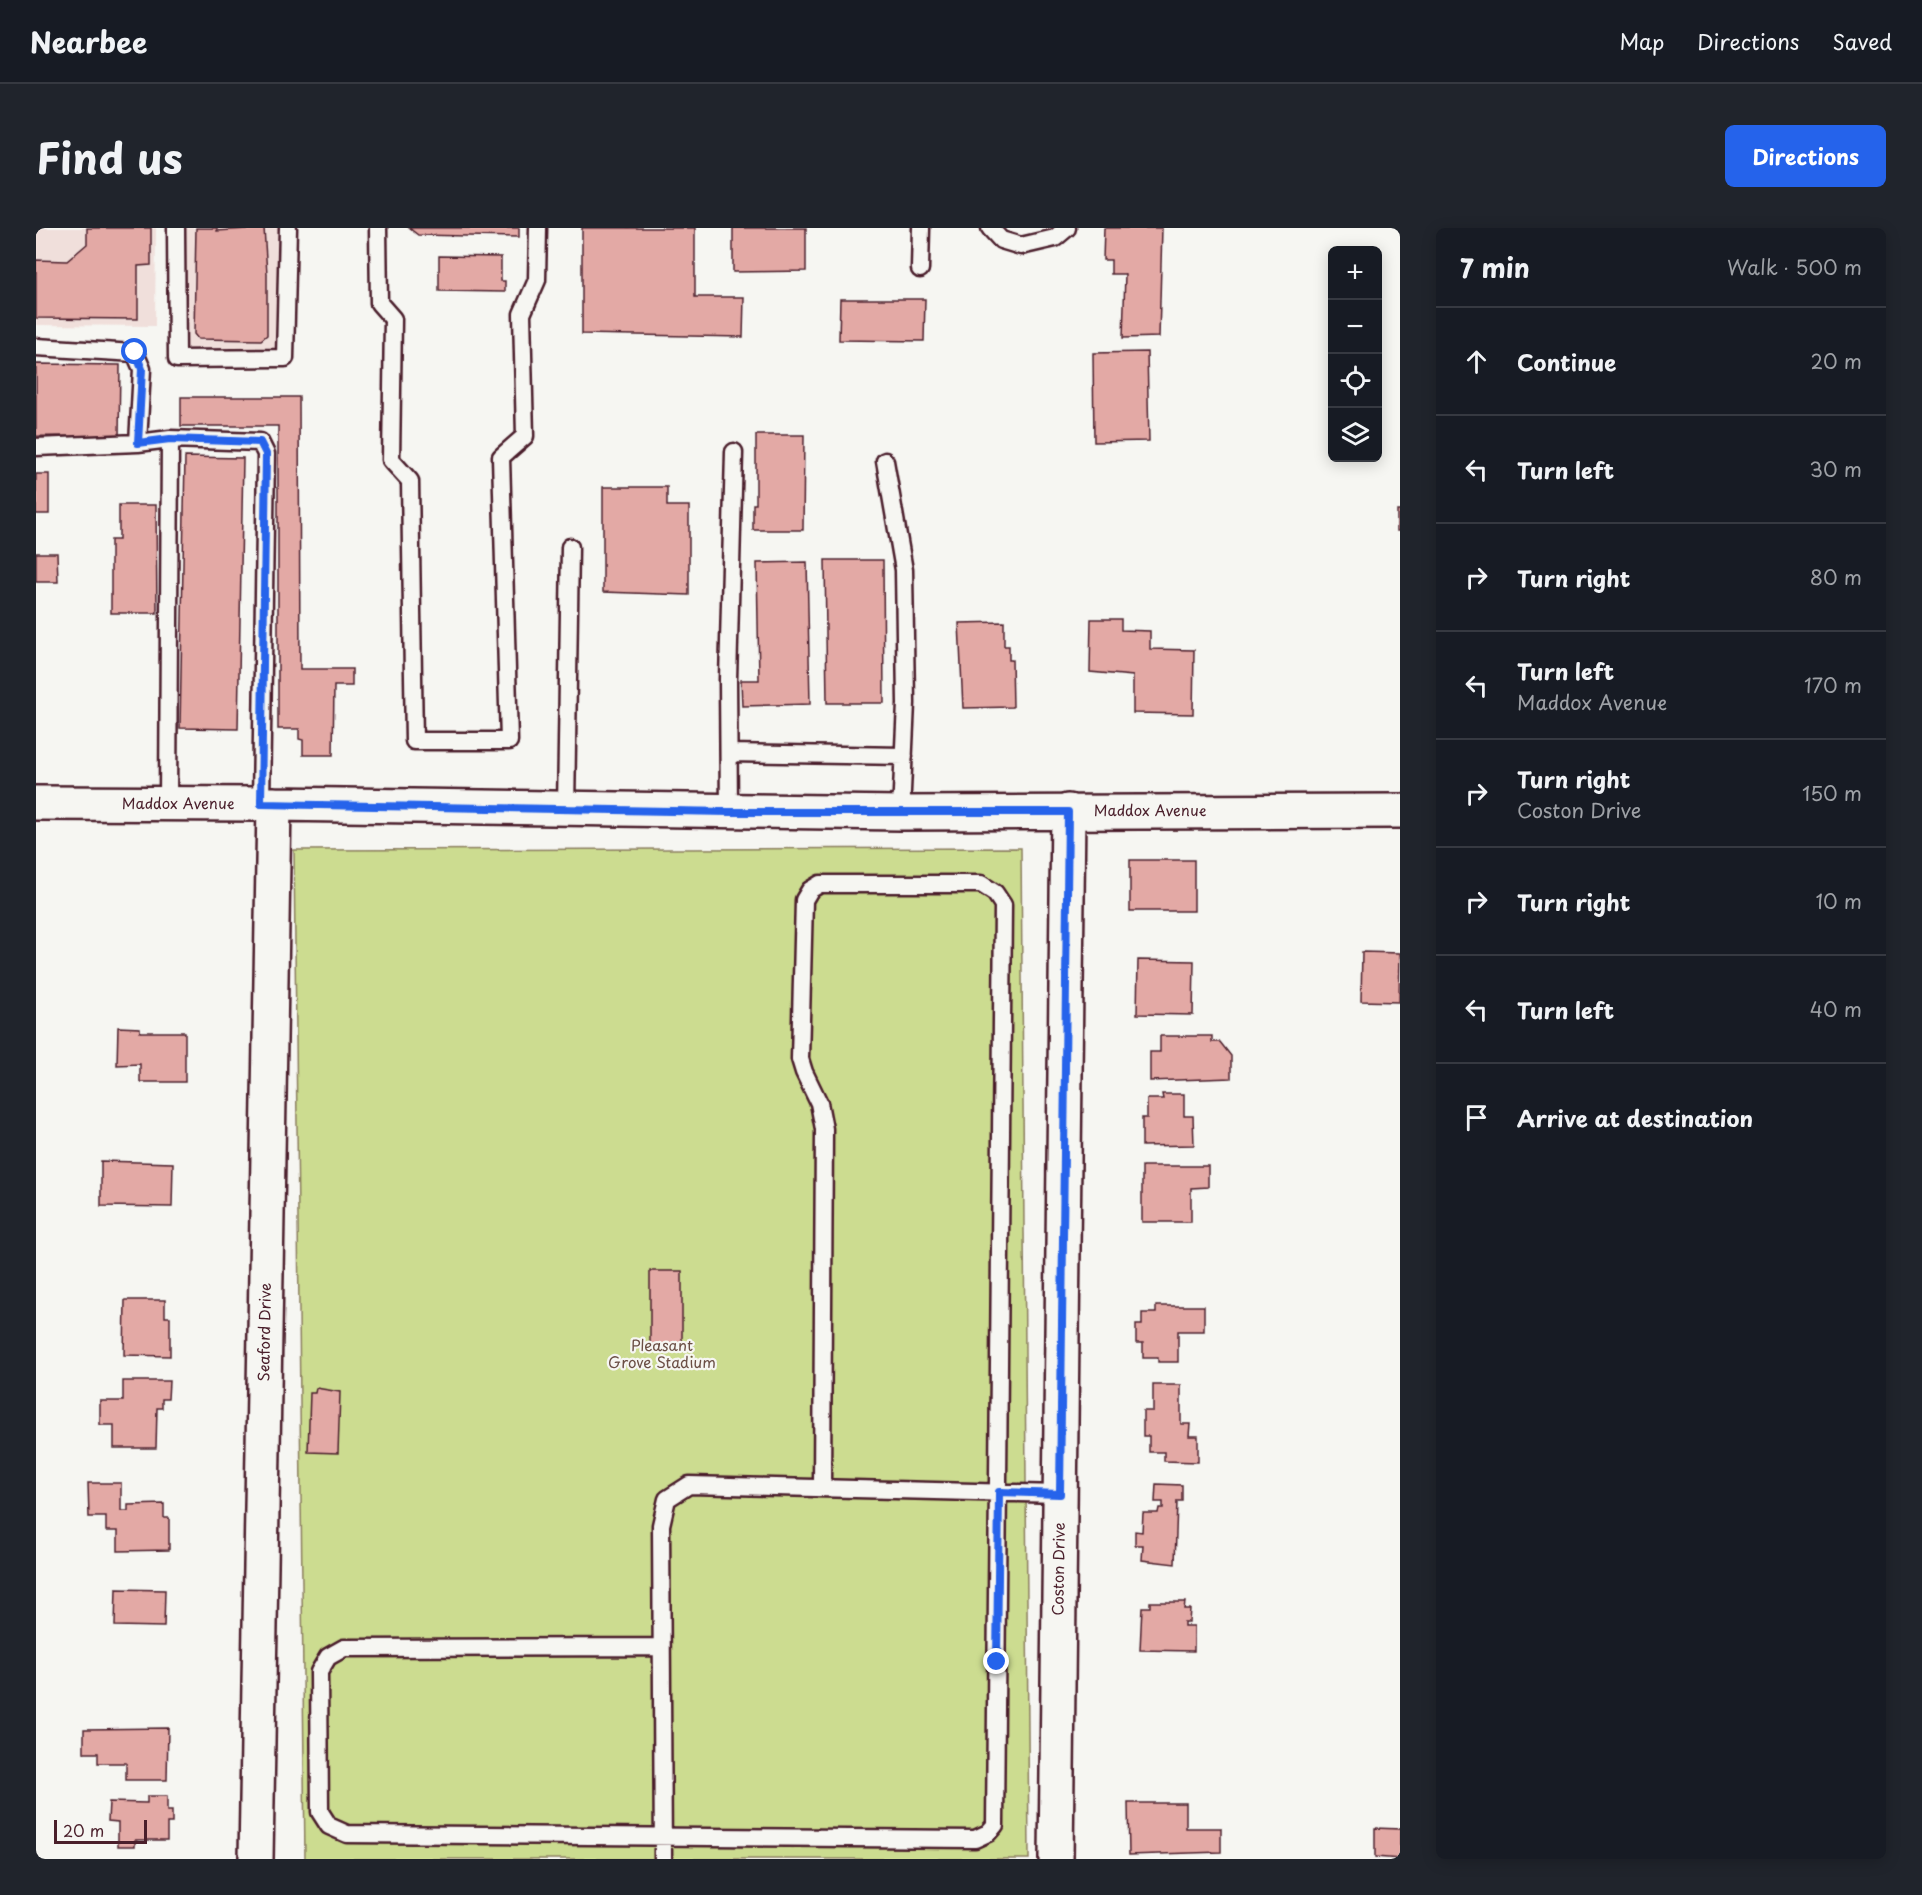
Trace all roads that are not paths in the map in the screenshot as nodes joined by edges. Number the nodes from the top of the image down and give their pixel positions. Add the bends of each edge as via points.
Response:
1 (176, 228) edge
2 (288, 228) edge
3 (378, 228) edge
4 (538, 228) edge
5 (921, 228) edge
6 (990, 228) edge
7 (1067, 228) edge
8 (920, 270) dead end
9 (36, 347) edge
10 (170, 439) junction
11 (138, 443) junction
12 (36, 447) edge
13 (734, 452) dead end
14 (885, 461) dead end
15 (570, 548) dead end
16 (730, 753) junction
17 (904, 756) junction
18 (36, 803) edge
19 (168, 804) junction
20 (267, 804) junction
21 (566, 809) junction
22 (1400, 811) edge
23 (729, 812) junction
24 (1068, 812) junction
25 (901, 813) junction
26 (822, 1488) junction
27 (999, 1492) junction
28 (1060, 1494) junction
29 (662, 1647) junction
30 (663, 1836) junction
31 (256, 1859) edge
32 (663, 1859) edge
33 (1056, 1859) edge

1 - 2 lane via 177,359 285,358
3 - 4 lane via 380,303 393,319 391,460 410,482 414,741 509,741 501,457 525,436 522,314 537,280
5 - 8 lane
6 - 7 lane via 1001,240 1021,246 1055,238
9 - 11 lane via 135,352 142,369
10 - 11 lane
10 - 19 lane
10 - 20 lane via 260,442 266,454
11 - 12 lane
13 - 16 lane
14 - 17 lane via 904,570
15 - 21 lane
16 - 17 lane
16 - 23 lane
17 - 25 lane
18 - 19 street, Maddox Avenue
19 - 20 street, Maddox Avenue
20 - 21 street, Maddox Avenue
20 - 31 street, Seaford Drive
21 - 23 street, Maddox Avenue
22 - 24 street, Maddox Avenue
23 - 25 street, Maddox Avenue
24 - 25 street, Maddox Avenue
24 - 28 street, Coston Drive
26 - 27 lane
26 - 27 lane via 824,1129 819,1103 801,1059 804,900 820,884 981,884 995,893 1003,905
26 - 29 lane via 689,1485 667,1499 661,1525
27 - 28 lane
27 - 30 lane via 995,1825 988,1833 975,1839
28 - 33 street, Coston Drive
29 - 30 lane
29 - 30 lane via 344,1648 328,1657 319,1672 320,1812 329,1826 347,1833
30 - 32 lane

